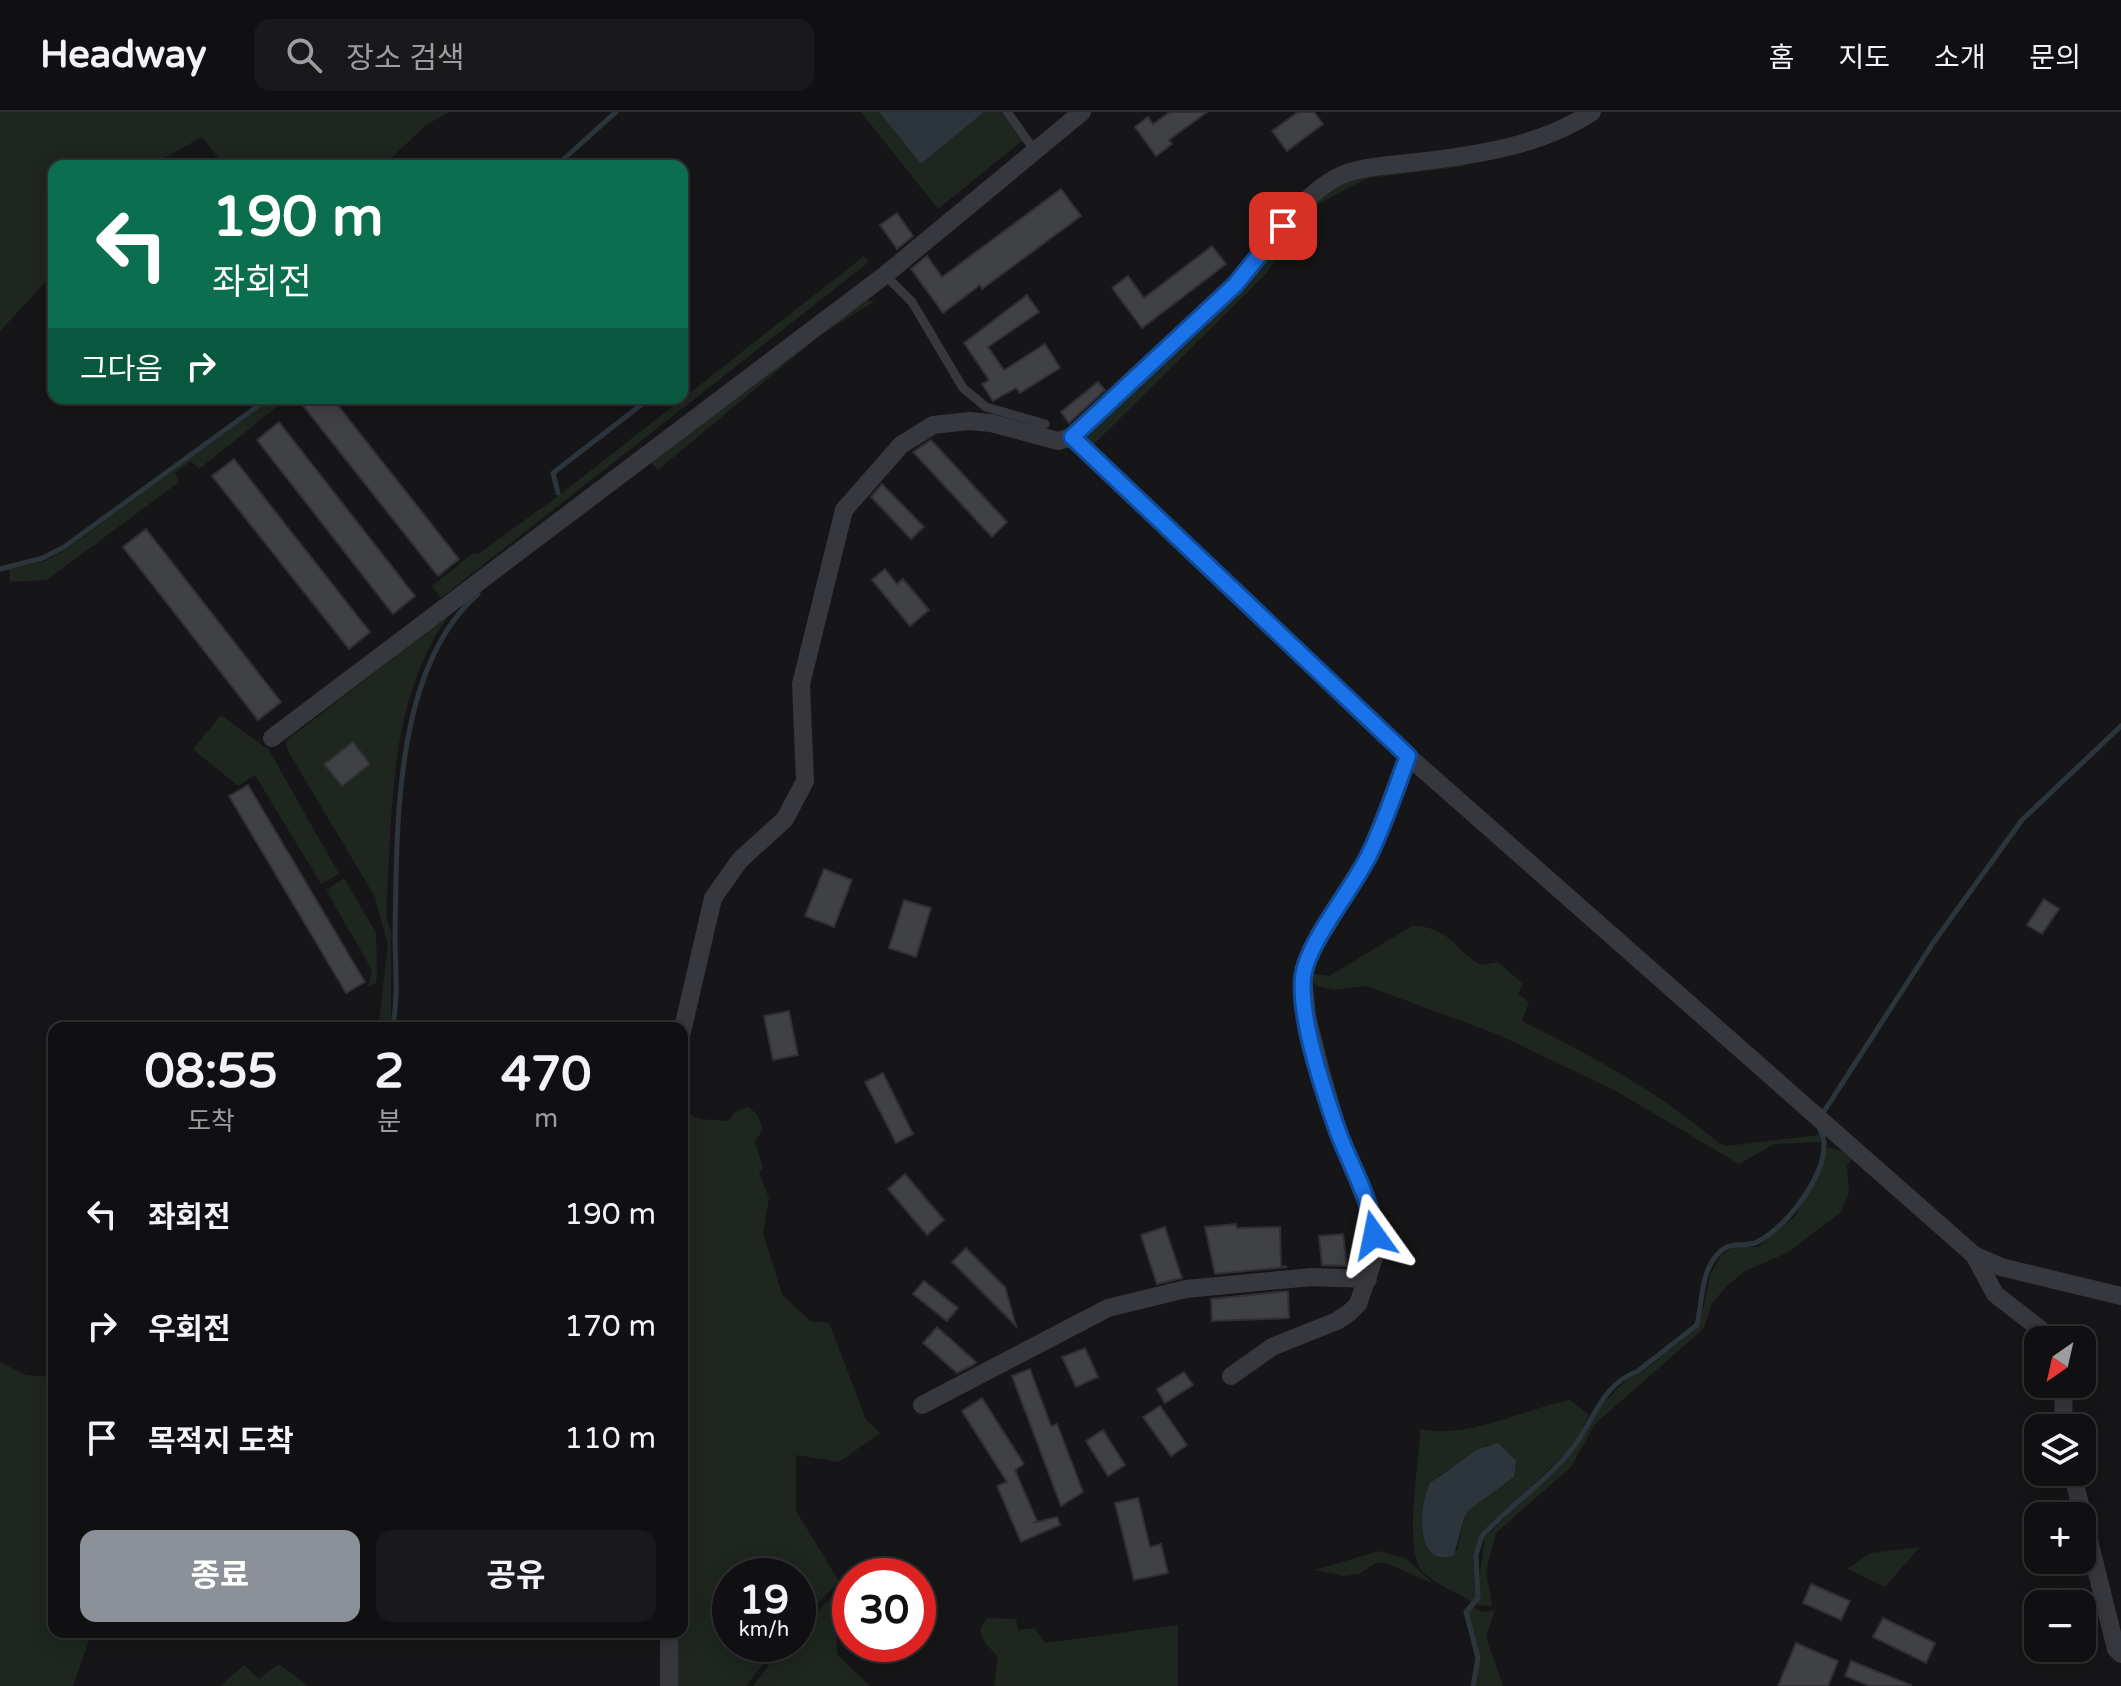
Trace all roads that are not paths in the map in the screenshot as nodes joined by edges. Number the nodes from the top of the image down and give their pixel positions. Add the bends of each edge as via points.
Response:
1 (1007, 112) edge
2 (1082, 112) edge
3 (1592, 112) edge
4 (1035, 151) junction
5 (885, 275) junction
6 (1045, 424) dead end
7 (1072, 437) junction
8 (272, 738) dead end
9 (1408, 756) junction
10 (684, 1022) edge
11 (1974, 1255) junction
12 (1368, 1279) junction
13 (2121, 1296) edge
14 (2036, 1326) edge
15 (1231, 1376) dead end
16 (922, 1405) dead end
17 (2075, 1486) edge
18 (669, 1638) edge
19 (2121, 1654) edge
20 (669, 1686) edge

1 - 4 lane
2 - 4 street
3 - 7 street via 1516,145 1370,168 1329,181 1299,204 1235,285
4 - 5 street
5 - 6 lane via 912,302 945,362 974,399
5 - 8 street
7 - 9 street
7 - 10 street via 1058,441 969,421 933,425 901,445 856,493 837,528 801,684 805,781 785,819 740,860 713,898
9 - 11 street
9 - 12 street via 1370,854 1309,955 1303,977 1307,1017 1338,1131 1372,1216 1375,1255
11 - 13 street
11 - 14 street via 1995,1294
12 - 15 street via 1350,1312 1272,1347
12 - 16 street via 1312,1277 1186,1289 1108,1308
17 - 19 street
18 - 20 street

